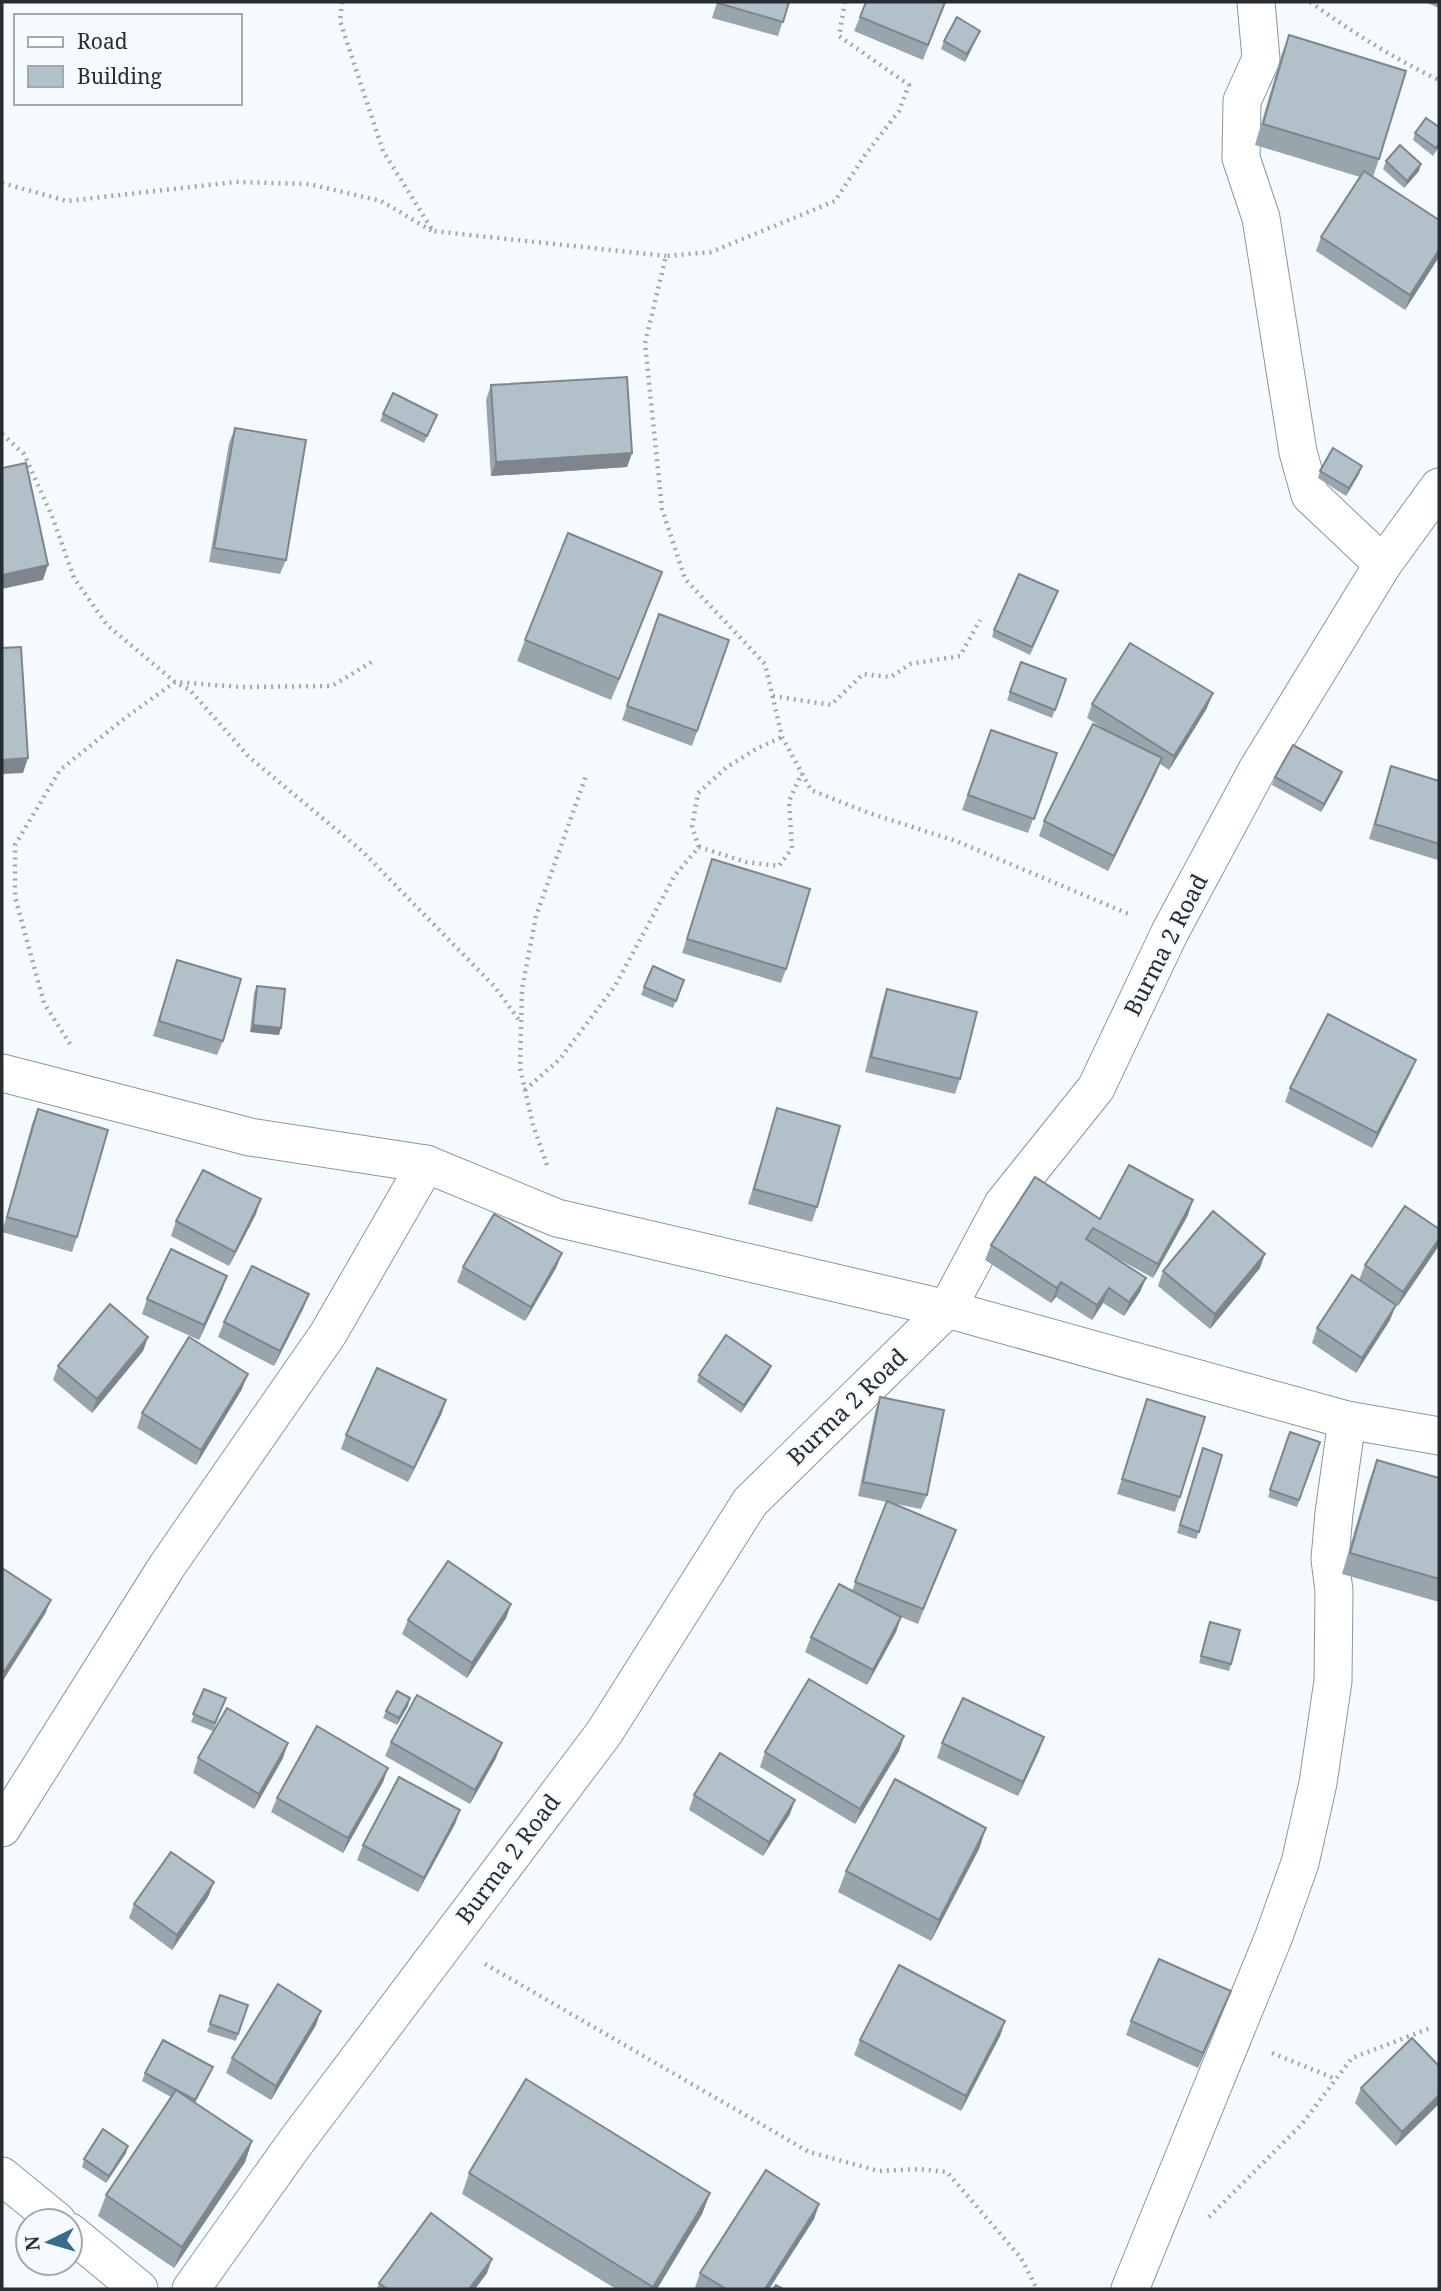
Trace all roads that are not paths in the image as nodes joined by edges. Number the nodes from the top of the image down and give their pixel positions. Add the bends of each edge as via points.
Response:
1 (1256, 2) edge
2 (1439, 487) edge
3 (1383, 564) junction
4 (2, 1073) edge
5 (426, 1164) junction
6 (947, 1309) junction
7 (1348, 1420) junction
8 (1439, 1436) edge
9 (2, 1828) edge
10 (2, 2176) edge
11 (40, 2207) edge
12 (84, 2244) edge
13 (139, 2289) edge
14 (191, 2289) edge
15 (1130, 2289) edge

1 - 3 street via 1261,59 1242,101 1241,158 1261,218 1298,452 1310,495
2 - 3 street, Burma 2 Road
3 - 6 street, Burma 2 Road via 1256,770 1170,932 1096,1088 1003,1204
4 - 5 street via 250,1137
5 - 6 street via 557,1217
5 - 9 street via 328,1334 167,1566
6 - 7 street
6 - 14 street, Burma 2 Road via 750,1502 604,1733 445,1941
7 - 8 street
7 - 15 street via 1330,1559 1333,1681 1300,1863
10 - 11 street
12 - 13 street

